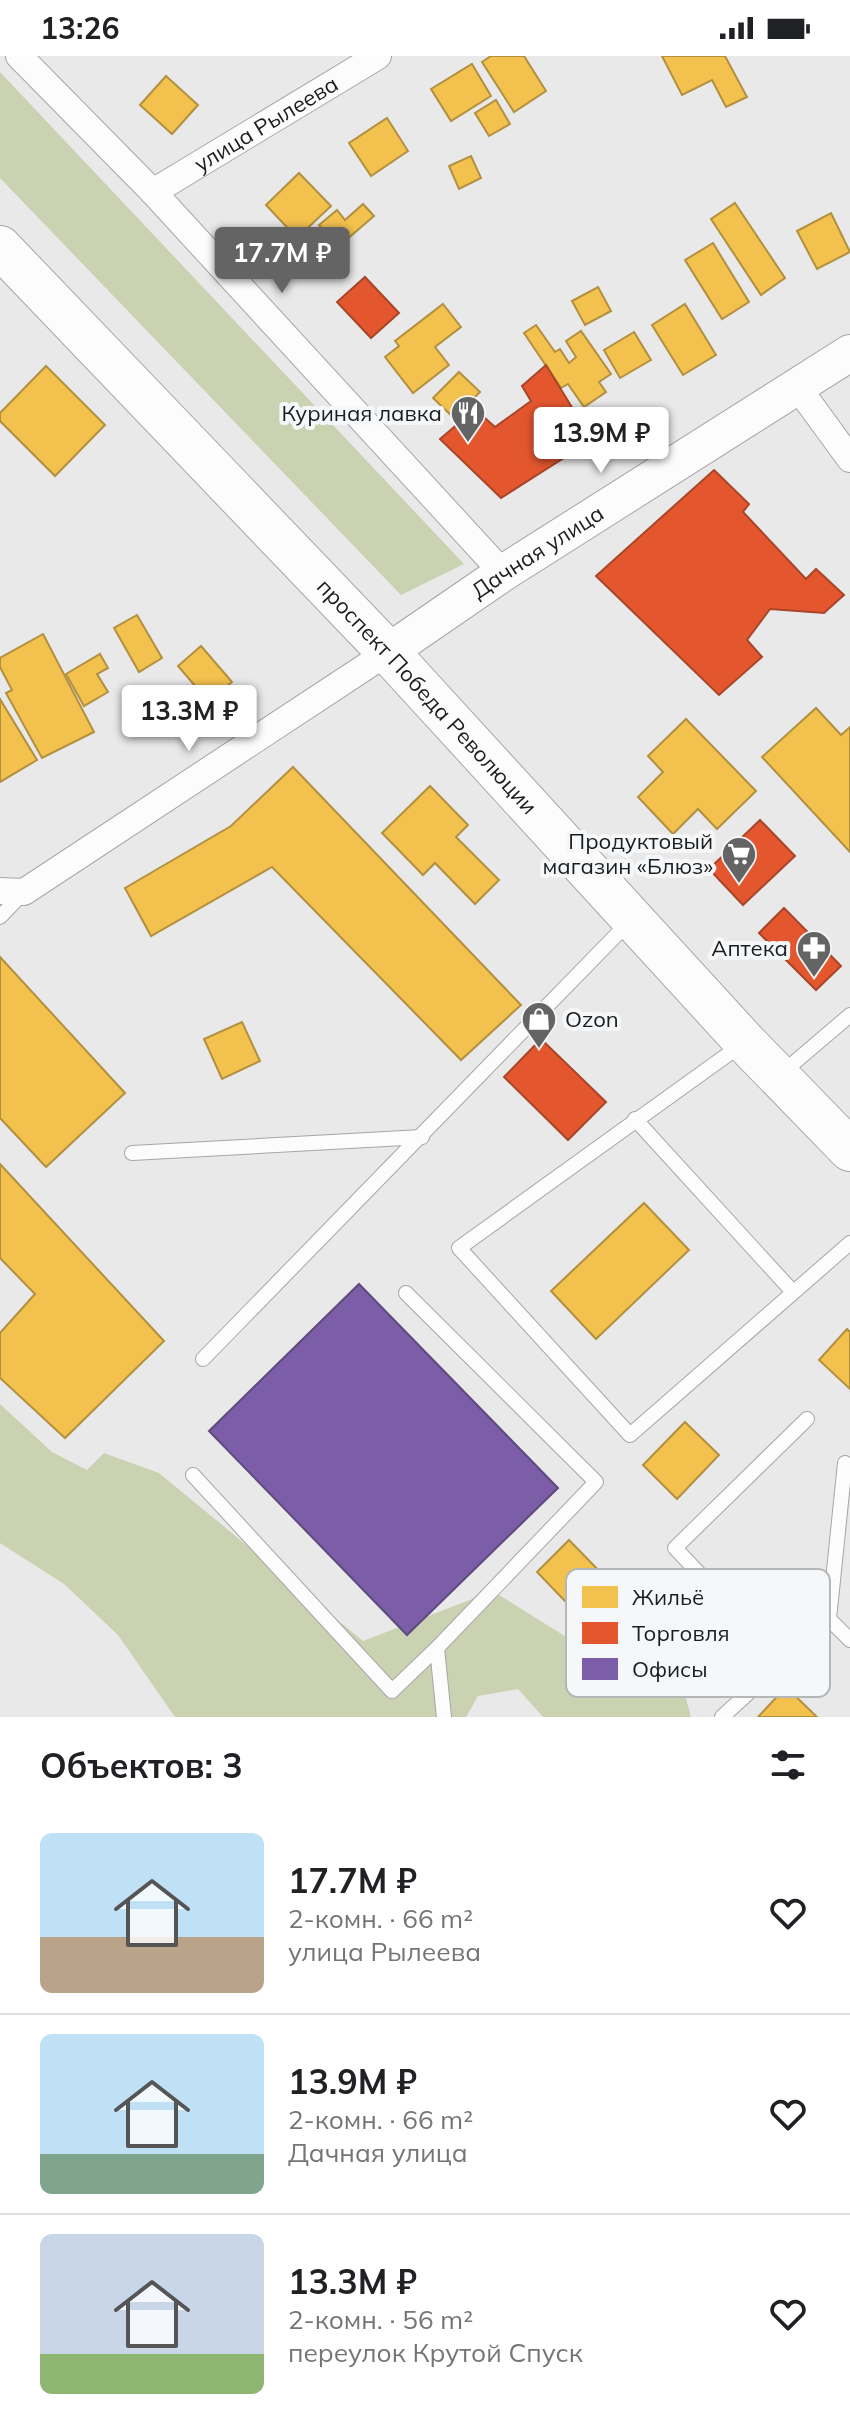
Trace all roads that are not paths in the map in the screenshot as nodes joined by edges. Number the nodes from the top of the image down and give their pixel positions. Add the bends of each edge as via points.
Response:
1 (19, 56) edge
2 (378, 56) edge
3 (153, 192) junction
4 (0, 247) edge
5 (850, 353) edge
6 (796, 385) junction
7 (850, 459) edge
8 (503, 573) junction
9 (388, 652) junction
10 (12, 891) edge
11 (0, 917) edge
12 (632, 919) junction
13 (850, 1015) edge
14 (745, 1042) junction
15 (778, 1076) junction
16 (635, 1119) junction
17 (422, 1137) junction
18 (850, 1150) edge
19 (132, 1153) dead end
20 (850, 1243) edge
21 (793, 1292) junction
22 (406, 1293) dead end
23 (203, 1359) dead end
24 (807, 1419) dead end
25 (845, 1463) dead end
26 (193, 1475) dead end
27 (695, 1569) edge
28 (830, 1609) edge
29 (830, 1620) edge
30 (850, 1640) edge
31 (437, 1648) junction
32 (743, 1697) edge
33 (444, 1717) edge
34 (722, 1717) edge

1 - 3 street
2 - 3 street, улица Рылеева
3 - 8 street
4 - 9 main road, проспект Победа Революции
5 - 6 street, Дачная улица
6 - 7 street
6 - 8 street, Дачная улица
8 - 9 street, Дачная улица
9 - 10 street
9 - 12 main road, проспект Победа Революции
10 - 11 lane
12 - 14 main road, проспект Победа Революции
12 - 17 lane
13 - 15 lane
14 - 15 main road, проспект Победа Революции
14 - 16 lane
15 - 18 main road, проспект Победа Революции
16 - 21 lane
16 - 21 lane via 459,1248 630,1435
17 - 19 lane
17 - 23 lane
20 - 21 lane
22 - 31 lane via 596,1482
24 - 27 lane via 675,1548
25 - 28 lane
26 - 31 lane via 392,1691
29 - 30 lane
31 - 33 lane
32 - 34 lane

